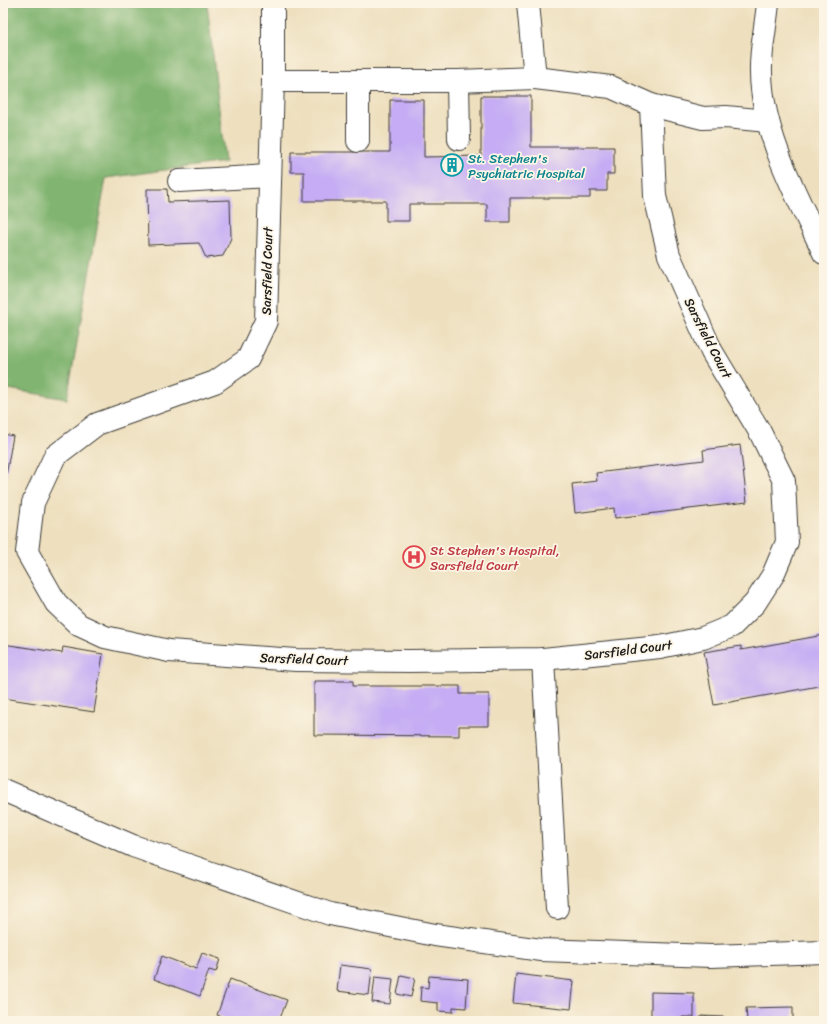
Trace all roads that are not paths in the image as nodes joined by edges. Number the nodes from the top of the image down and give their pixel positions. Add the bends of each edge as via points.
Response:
1 (273, 3) edge
2 (528, 3) edge
3 (768, 3) edge
4 (535, 78) junction
5 (273, 81) junction
6 (358, 81) junction
7 (458, 81) junction
8 (651, 105) junction
9 (768, 121) junction
10 (458, 139) dead end
11 (358, 141) dead end
12 (269, 176) junction
13 (179, 180) dead end
14 (824, 253) edge
15 (543, 659) junction
16 (3, 790) edge
17 (557, 908) dead end
18 (824, 952) edge

1 - 5 street, Sarsfield Court
2 - 4 street
3 - 9 street via 761,73
4 - 7 street
4 - 8 street via 611,87
5 - 6 street
5 - 12 street, Sarsfield Court
6 - 7 street
6 - 11 street
7 - 10 street
8 - 9 street via 703,118 726,117
8 - 15 street, Sarsfield Court via 655,196 668,255 712,352 760,432 784,481 787,542 773,575 755,603 732,626 703,638 660,647
9 - 14 street via 788,177
12 - 13 street
12 - 15 street, Sarsfield Court via 266,321 248,359 215,382 97,424 55,456 33,503 27,552 56,603 79,625 105,637 169,651 296,660 410,662
15 - 17 street
16 - 18 street via 133,846 330,914 435,935 541,950 711,956

